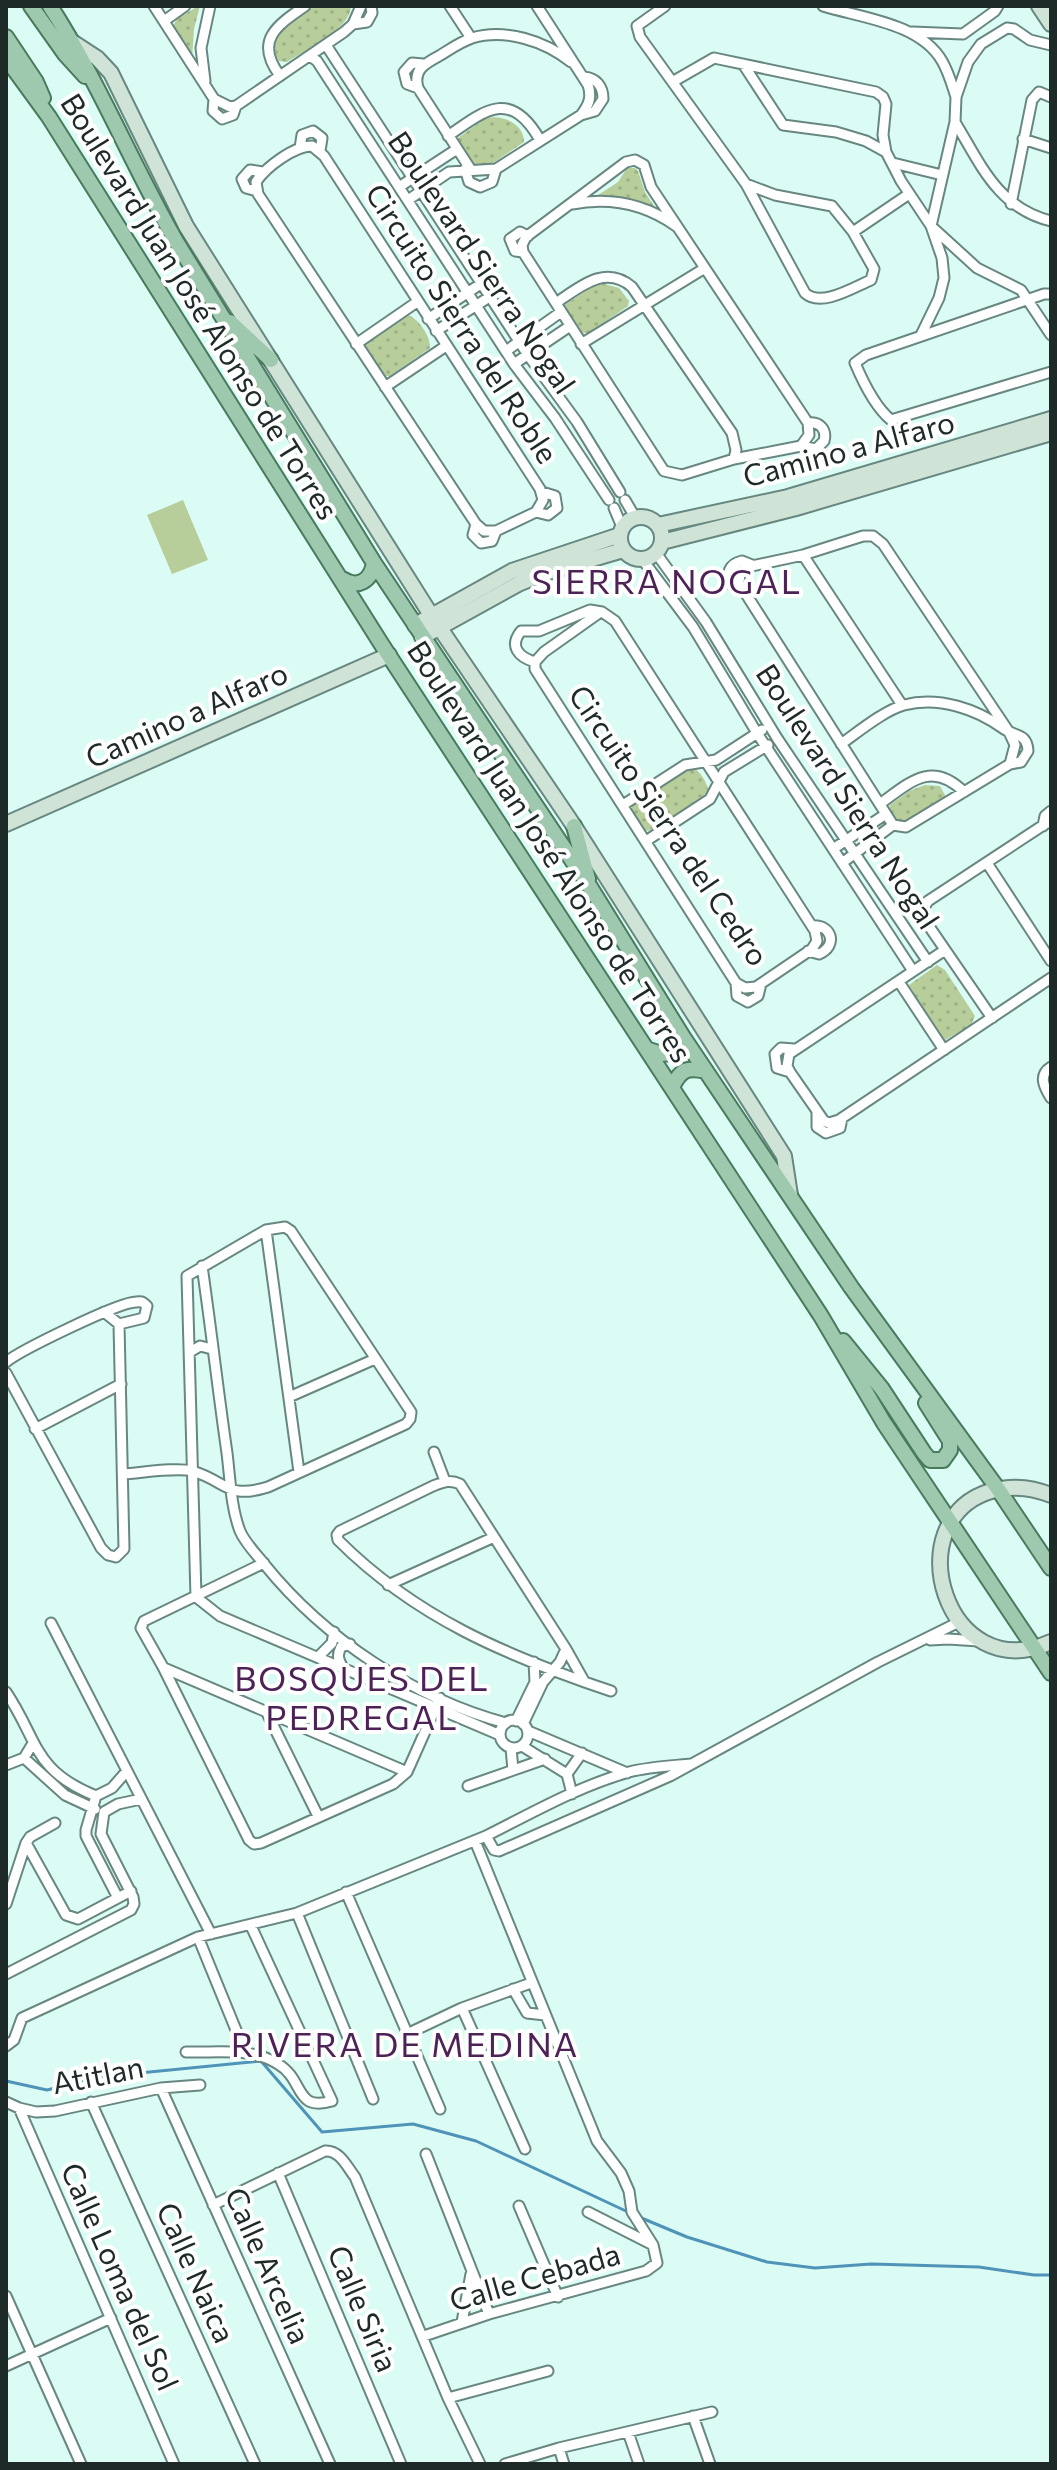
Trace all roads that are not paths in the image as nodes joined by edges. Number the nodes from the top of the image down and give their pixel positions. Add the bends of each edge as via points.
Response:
1 (31, 6) edge
2 (50, 6) edge
3 (154, 6) edge
4 (185, 6) edge
5 (210, 6) edge
6 (305, 6) edge
7 (361, 6) edge
8 (371, 6) edge
9 (450, 6) edge
10 (537, 6) edge
11 (665, 6) edge
12 (823, 6) edge
13 (1039, 6) edge
14 (997, 8) edge
15 (164, 21) junction
16 (353, 24) junction
17 (1051, 24) edge
18 (971, 29) junction
19 (910, 32) junction
20 (6, 37) edge
21 (471, 38) junction
22 (74, 43) junction
23 (981, 44) junction
24 (326, 45) junction
25 (1051, 45) edge
26 (310, 56) junction
27 (6, 58) edge
28 (743, 64) junction
29 (581, 73) junction
30 (280, 76) junction
31 (674, 81) junction
32 (207, 87) junction
33 (99, 91) junction
34 (956, 97) junction
35 (1051, 97) edge
36 (49, 117) junction
37 (955, 122) junction
38 (448, 136) junction
39 (1023, 139) junction
40 (540, 140) junction
41 (300, 148) junction
42 (1051, 148) edge
43 (457, 149) junction
44 (320, 151) junction
45 (886, 152) junction
46 (893, 163) junction
47 (496, 169) junction
48 (468, 170) junction
49 (942, 175) junction
50 (413, 179) junction
51 (746, 184) junction
52 (399, 187) junction
53 (420, 190) junction
54 (909, 194) junction
55 (408, 200) junction
56 (1011, 204) junction
57 (570, 205) junction
58 (1051, 221) edge
59 (931, 226) junction
60 (682, 231) junction
61 (853, 232) junction
62 (705, 268) junction
63 (482, 283) junction
64 (467, 292) junction
65 (1051, 294) edge
66 (491, 296) junction
67 (1031, 301) junction
68 (417, 302) junction
69 (476, 305) junction
70 (644, 305) junction
71 (558, 307) junction
72 (216, 310) junction
73 (428, 319) junction
74 (570, 326) junction
75 (436, 331) junction
76 (921, 335) junction
77 (1051, 335) edge
78 (519, 342) junction
79 (356, 344) junction
80 (581, 344) junction
81 (446, 346) junction
82 (506, 351) junction
83 (528, 355) junction
84 (271, 360) junction
85 (514, 364) junction
86 (1051, 372) edge
87 (385, 387) junction
88 (1051, 419) edge
89 (808, 423) junction
90 (1051, 433) edge
91 (801, 446) junction
92 (734, 459) junction
93 (542, 492) junction
94 (536, 512) junction
95 (635, 517) junction
96 (658, 525) junction
97 (621, 531) junction
98 (623, 550) junction
99 (653, 551) junction
100 (803, 555) junction
101 (374, 563) junction
102 (342, 579) junction
103 (599, 613) junction
104 (435, 622) junction
105 (418, 631) junction
106 (389, 655) junction
107 (535, 662) junction
108 (902, 705) junction
109 (769, 725) junction
110 (1009, 732) junction
111 (757, 733) junction
112 (777, 738) junction
113 (841, 744) junction
114 (766, 746) junction
115 (705, 761) junction
116 (719, 784) junction
117 (964, 792) junction
118 (880, 804) junction
119 (623, 805) junction
120 (1051, 811) edge
121 (886, 814) junction
122 (6, 824) edge
123 (1047, 824) edge
124 (893, 825) junction
125 (574, 826) junction
126 (646, 841) junction
127 (845, 841) junction
128 (833, 849) junction
129 (854, 854) junction
130 (842, 863) junction
131 (987, 863) junction
132 (590, 887) junction
133 (891, 909) junction
134 (878, 917) junction
135 (812, 926) junction
136 (905, 928) junction
137 (891, 938) junction
138 (945, 950) junction
139 (808, 951) junction
140 (1051, 961) edge
141 (928, 962) junction
142 (913, 971) junction
143 (1051, 978) edge
144 (899, 982) junction
145 (992, 1018) junction
146 (683, 1037) junction
147 (649, 1050) junction
148 (944, 1050) junction
149 (1051, 1067) edge
150 (706, 1071) junction
151 (672, 1087) junction
152 (1051, 1098) edge
153 (790, 1195) junction
154 (266, 1230) junction
155 (202, 1266) junction
156 (104, 1312) junction
157 (821, 1316) junction
158 (119, 1324) junction
159 (894, 1345) junction
160 (212, 1349) junction
161 (190, 1352) junction
162 (375, 1359) junction
163 (6, 1362) edge
164 (6, 1373) edge
165 (121, 1384) junction
166 (289, 1397) junction
167 (35, 1429) junction
168 (434, 1452) dead end
169 (191, 1470) junction
170 (299, 1472) junction
171 (123, 1474) junction
172 (445, 1481) junction
173 (998, 1489) junction
174 (232, 1491) junction
175 (1051, 1495) edge
176 (952, 1523) junction
177 (492, 1538) junction
178 (264, 1563) junction
179 (1051, 1568) edge
180 (388, 1585) junction
181 (196, 1597) junction
182 (959, 1622) junction
183 (51, 1623) dead end
184 (334, 1632) junction
185 (981, 1641) junction
186 (1051, 1642) edge
187 (919, 1643) junction
188 (350, 1644) junction
189 (1035, 1647) junction
190 (566, 1649) junction
191 (319, 1656) junction
192 (534, 1662) junction
193 (342, 1666) junction
194 (163, 1667) junction
195 (555, 1669) junction
196 (1051, 1673) edge
197 (584, 1681) junction
198 (611, 1691) dead end
199 (6, 1692) edge
200 (438, 1703) junction
201 (266, 1711) junction
202 (518, 1725) junction
203 (500, 1735) junction
204 (33, 1743) junction
205 (522, 1746) junction
206 (511, 1748) junction
207 (582, 1753) junction
208 (24, 1758) junction
209 (545, 1759) junction
210 (691, 1764) junction
211 (6, 1765) edge
212 (513, 1770) junction
213 (126, 1772) junction
214 (407, 1772) junction
215 (627, 1773) junction
216 (567, 1774) junction
217 (468, 1786) dead end
218 (572, 1794) junction
219 (96, 1796) junction
220 (141, 1799) junction
221 (92, 1808) junction
222 (104, 1812) junction
223 (318, 1816) junction
224 (55, 1823) dead end
225 (486, 1836) junction
226 (475, 1841) junction
227 (26, 1843) junction
228 (131, 1891) junction
229 (346, 1892) junction
230 (118, 1898) junction
231 (6, 1904) edge
232 (297, 1913) junction
233 (251, 1926) junction
234 (211, 1934) junction
235 (198, 1937) junction
236 (6, 1974) edge
237 (531, 1983) junction
238 (513, 1989) junction
239 (462, 2008) junction
240 (545, 2015) junction
241 (407, 2034) junction
242 (6, 2046) edge
243 (186, 2052) dead end
244 (245, 2052) junction
245 (200, 2085) dead end
246 (161, 2088) junction
247 (373, 2099) dead end
248 (6, 2102) edge
249 (91, 2102) junction
250 (19, 2108) junction
251 (440, 2109) dead end
252 (525, 2149) dead end
253 (426, 2154) dead end
254 (278, 2173) junction
255 (213, 2205) junction
256 (519, 2206) dead end
257 (588, 2212) dead end
258 (653, 2245) junction
259 (472, 2272) junction
260 (6, 2296) edge
261 (558, 2297) junction
262 (489, 2314) junction
263 (111, 2318) junction
264 (462, 2322) junction
265 (424, 2336) junction
266 (33, 2354) junction
267 (6, 2366) edge
268 (548, 2371) dead end
269 (448, 2398) junction
270 (712, 2412) dead end
271 (693, 2416) junction
272 (628, 2432) junction
273 (559, 2448) junction
274 (81, 2464) edge
275 (174, 2464) edge
276 (255, 2464) edge
277 (330, 2464) edge
278 (401, 2464) edge
279 (480, 2464) edge
280 (505, 2464) edge
281 (564, 2464) edge
282 (639, 2464) edge
283 (710, 2464) edge

1 - 33 main road
2 - 22 main road, Boulevard Juan José Alonso de Torres
3 - 15 street
4 - 15 street
5 - 32 street via 201,48
6 - 30 street via 277,26 268,44
7 - 16 street
8 - 16 street via 367,22
9 - 21 street
10 - 29 street
11 - 31 street via 637,26
12 - 19 street
13 - 17 street
14 - 18 street
15 - 32 street
16 - 24 street
18 - 19 street via 949,35
18 - 23 street
19 - 34 street via 941,60
20 - 36 main road via 36,82
21 - 29 street via 528,40 555,51
21 - 38 street via 423,64 417,76 418,88
22 - 33 main road, Boulevard Juan José Alonso de Torres
22 - 84 street via 111,73 177,212
23 - 25 street via 1010,27
23 - 34 street via 968,62
24 - 26 street
24 - 50 street, Boulevard Sierra Nogal
26 - 30 street
26 - 52 street, Boulevard Sierra Nogal
27 - 36 main road, Boulevard Juan José Alonso de Torres
28 - 31 street via 708,60
28 - 45 street via 783,125 836,132
28 - 45 street via 876,92 886,104
29 - 40 street via 590,92 581,115
30 - 32 street via 236,106 224,106
31 - 51 street
33 - 72 main road, Boulevard Juan José Alonso de Torres via 152,200
34 - 37 street
35 - 39 street via 1035,94
36 - 102 main road, Boulevard Juan José Alonso de Torres
37 - 49 street
37 - 56 street
38 - 40 street via 484,111 503,107 522,116
38 - 43 street
39 - 42 street
39 - 56 street
40 - 47 street
41 - 44 street
41 - 44 street, Circuito Sierra del Roble via 302,135 313,131 322,138
41 - 79 street, Circuito Sierra del Roble via 263,172 257,191
43 - 48 street
43 - 50 street
44 - 68 street, Circuito Sierra del Roble
45 - 46 street
46 - 49 street
46 - 54 street
47 - 48 street
47 - 48 street via 492,182 480,187 469,182
48 - 53 street via 449,172
49 - 59 street
50 - 52 street
50 - 53 street, Boulevard Sierra Nogal
51 - 61 street via 832,206
51 - 61 street via 811,298 822,299 871,280 874,269
52 - 55 street, Boulevard Sierra Nogal
53 - 55 street
53 - 63 street, Boulevard Sierra Nogal
54 - 59 street
54 - 61 street
55 - 64 street, Boulevard Sierra Nogal
56 - 58 street
57 - 60 street via 629,204
57 - 60 street via 635,160
57 - 71 street via 522,245
59 - 67 street via 977,268 1021,290
59 - 76 street via 944,278
60 - 62 street
62 - 70 street
62 - 89 street
63 - 64 street
63 - 66 street, Boulevard Sierra Nogal
64 - 69 street, Boulevard Sierra Nogal
64 - 73 street
65 - 67 street
66 - 69 street
66 - 78 street, Boulevard Sierra Nogal
67 - 76 street
67 - 77 street
68 - 73 street, Circuito Sierra del Roble
68 - 79 street
69 - 75 street
69 - 82 street, Boulevard Sierra Nogal
70 - 71 street via 632,287 611,277 588,282
70 - 80 street
70 - 92 street via 732,433
71 - 74 street
71 - 78 street
72 - 84 main road
72 - 101 main road, Boulevard Juan José Alonso de Torres
73 - 75 street, Circuito Sierra del Roble
74 - 80 street
74 - 83 street
75 - 81 street, Circuito Sierra del Roble
76 - 86 street via 855,363 891,420
78 - 82 street
78 - 83 street, Boulevard Sierra Nogal
79 - 87 street, Circuito Sierra del Roble
80 - 92 street via 664,471 682,475
81 - 87 street
81 - 93 street, Circuito Sierra del Roble
82 - 85 street, Boulevard Sierra Nogal
83 - 85 street
83 - 95 street, Boulevard Sierra Nogal
84 - 104 street
85 - 97 street, Boulevard Sierra Nogal via 611,504
87 - 94 street, Circuito Sierra del Roble via 484,531 496,531
88 - 96 street, Camino a Alfaro via 802,493
89 - 91 street via 809,435
89 - 91 street via 822,427 824,441 816,449
90 - 99 street, Camino a Alfaro
91 - 92 street
93 - 94 street, Circuito Sierra del Roble
93 - 94 street via 555,496 557,508 548,515
95 - 96 street via 648,517
95 - 97 street
96 - 99 street
97 - 98 street
97 - 104 street via 512,571
98 - 99 street via 632,557
98 - 104 street via 545,573
99 - 109 street, Boulevard Sierra Nogal via 706,622
99 - 111 street, Boulevard Sierra Nogal
100 - 108 street
100 - 110 street via 863,536 879,540
100 - 113 street via 752,565 740,574 739,583
101 - 102 main road via 365,582 357,585
101 - 105 main road, Boulevard Juan José Alonso de Torres
102 - 106 main road, Boulevard Juan José Alonso de Torres
103 - 107 street
103 - 107 street, Circuito Sierra del Cedro via 581,612 546,629 521,631 517,652
103 - 115 street via 615,621
104 - 105 street
104 - 125 street
105 - 132 main road, Boulevard Juan José Alonso de Torres
106 - 122 street, Camino a Alfaro
106 - 147 main road, Boulevard Juan José Alonso de Torres
107 - 119 street, Circuito Sierra del Cedro
108 - 110 street via 967,709
108 - 113 street
109 - 111 street
109 - 112 street, Boulevard Sierra Nogal
110 - 117 street via 1015,749 1010,764
111 - 114 street, Boulevard Sierra Nogal
111 - 115 street via 716,760
112 - 114 street
112 - 127 street, Boulevard Sierra Nogal
113 - 118 street
114 - 116 street via 724,772
114 - 128 street, Boulevard Sierra Nogal
115 - 116 street
115 - 119 street via 685,765
116 - 126 street via 710,799
116 - 135 street
117 - 118 street via 939,775 925,776
117 - 124 street via 906,827
118 - 121 street
119 - 126 street, Circuito Sierra del Cedro
120 - 123 street via 1045,816
121 - 124 street
121 - 127 street
123 - 131 street
124 - 129 street
125 - 132 main road
125 - 153 street via 784,1156
126 - 139 street, Circuito Sierra del Cedro via 736,983 748,988 761,984
127 - 128 street
127 - 129 street, Boulevard Sierra Nogal
128 - 130 street, Boulevard Sierra Nogal
129 - 130 street
129 - 133 street, Boulevard Sierra Nogal
130 - 134 street, Boulevard Sierra Nogal
131 - 138 street via 924,906 924,919
131 - 140 street
132 - 146 main road, Boulevard Juan José Alonso de Torres
133 - 134 street
133 - 136 street, Boulevard Sierra Nogal
134 - 137 street, Boulevard Sierra Nogal
135 - 139 street, Circuito Sierra del Cedro via 817,941
135 - 139 street via 824,927 832,942 825,952
136 - 137 street
136 - 141 street, Boulevard Sierra Nogal
137 - 142 street, Boulevard Sierra Nogal
138 - 141 street
138 - 145 street
141 - 142 street, Boulevard Sierra Nogal
142 - 144 street
143 - 145 street
144 - 148 street
144 - 148 street via 794,1049 787,1059 790,1072 829,1123
145 - 148 street
146 - 147 main road via 672,1053
146 - 150 main road, Boulevard Juan José Alonso de Torres
147 - 151 main road, Boulevard Juan José Alonso de Torres
149 - 152 street via 1043,1086
150 - 151 main road via 683,1070
150 - 153 main road, Boulevard Juan José Alonso de Torres
151 - 157 main road, Boulevard Juan José Alonso de Torres
153 - 159 main road, Boulevard Juan José Alonso de Torres
154 - 155 street
154 - 162 street via 291,1231
154 - 166 street
155 - 160 street
155 - 161 street via 187,1276
156 - 158 street
156 - 158 street via 134,1302 147,1306 144,1318
156 - 163 street
157 - 159 main road via 862,1362 924,1453 930,1460 943,1460 950,1441
157 - 176 main road, Boulevard Juan José Alonso de Torres
158 - 165 street
159 - 173 main road, Boulevard Juan José Alonso de Torres
160 - 161 street via 200,1346
160 - 174 street
161 - 169 street
162 - 166 street
162 - 170 street via 411,1412 410,1419
164 - 167 street
165 - 167 street
165 - 171 street
166 - 170 street
167 - 171 street via 101,1548 116,1557 124,1549
168 - 172 street
169 - 171 street
169 - 174 street
169 - 181 street
170 - 174 street via 249,1493
172 - 177 street via 460,1484
172 - 180 street via 337,1535
173 - 175 street via 1022,1487
173 - 176 street via 971,1499
173 - 179 main road, Boulevard Juan José Alonso de Torres
174 - 178 street via 238,1527
176 - 182 street via 944,1539 940,1573
176 - 189 main road, Boulevard Juan José Alonso de Torres
177 - 180 street
177 - 190 street
178 - 181 street
178 - 184 street
180 - 192 street via 449,1626
181 - 191 street via 220,1616
181 - 194 street via 141,1624
182 - 185 street
182 - 187 street
183 - 213 street
184 - 188 street
184 - 191 street via 332,1643
185 - 187 street
185 - 189 street via 1008,1649
186 - 189 street
187 - 210 street
188 - 193 street via 338,1652
188 - 200 street
189 - 196 main road, Boulevard Juan José Alonso de Torres
190 - 195 street
190 - 197 street
191 - 193 street
192 - 195 street
192 - 202 street via 535,1682
193 - 200 street
194 - 201 street
194 - 223 street via 249,1840 261,1843
195 - 197 street
195 - 202 street
197 - 198 street
199 - 204 street
200 - 202 street
200 - 203 street
200 - 214 street
201 - 214 street
201 - 223 street
202 - 203 street
202 - 205 street via 528,1736
202 - 207 street
203 - 206 street
204 - 208 street
204 - 219 street via 43,1761 69,1784
205 - 206 street
205 - 209 street
206 - 212 street
207 - 215 street
207 - 216 street
208 - 211 street
208 - 221 street via 65,1795
209 - 212 street
209 - 216 street
210 - 215 street
210 - 225 street via 499,1851
212 - 217 street
213 - 219 street
213 - 220 street
214 - 223 street via 393,1784
215 - 218 street
216 - 218 street
218 - 225 street
219 - 221 street
220 - 222 street
220 - 234 street
221 - 222 street
221 - 230 street via 86,1836
222 - 228 street via 101,1834
224 - 227 street
225 - 226 street
226 - 229 street
226 - 237 street
227 - 230 street via 66,1915 78,1919
227 - 231 street
228 - 230 street
228 - 236 street via 131,1910
229 - 232 street
229 - 241 street
232 - 233 street
232 - 247 street
233 - 234 street
233 - 244 street via 332,2101 310,2104 292,2074 258,2053
234 - 235 street
235 - 242 street via 22,2018
235 - 244 street
237 - 238 street
237 - 240 street
238 - 239 street
238 - 240 street via 527,2013
239 - 241 street
239 - 252 street
240 - 258 street via 597,2141 621,2173 632,2212
241 - 251 street
243 - 244 street
245 - 246 street, Atitlan
246 - 249 street, Atitlan
246 - 255 street, Calle Arcelia
248 - 250 street, Atitlan
249 - 250 street, Atitlan via 55,2111
249 - 276 street, Calle Naica
250 - 263 street, Calle Loma del Sol
253 - 259 street
254 - 255 street
254 - 265 street via 325,2151 338,2155 355,2177
254 - 278 street, Calle Siria
255 - 277 street, Calle Arcelia
256 - 261 street
257 - 258 street
258 - 261 street, Calle Cebada via 657,2263 646,2271
259 - 262 street
259 - 264 street
260 - 266 street
261 - 262 street, Calle Cebada
262 - 264 street, Calle Cebada
263 - 266 street
263 - 275 street, Calle Loma del Sol
264 - 265 street, Calle Cebada
265 - 269 street
266 - 267 street
266 - 274 street
268 - 269 street
269 - 279 street
270 - 271 street
271 - 272 street
271 - 283 street
272 - 273 street
272 - 282 street
273 - 280 street
273 - 281 street

